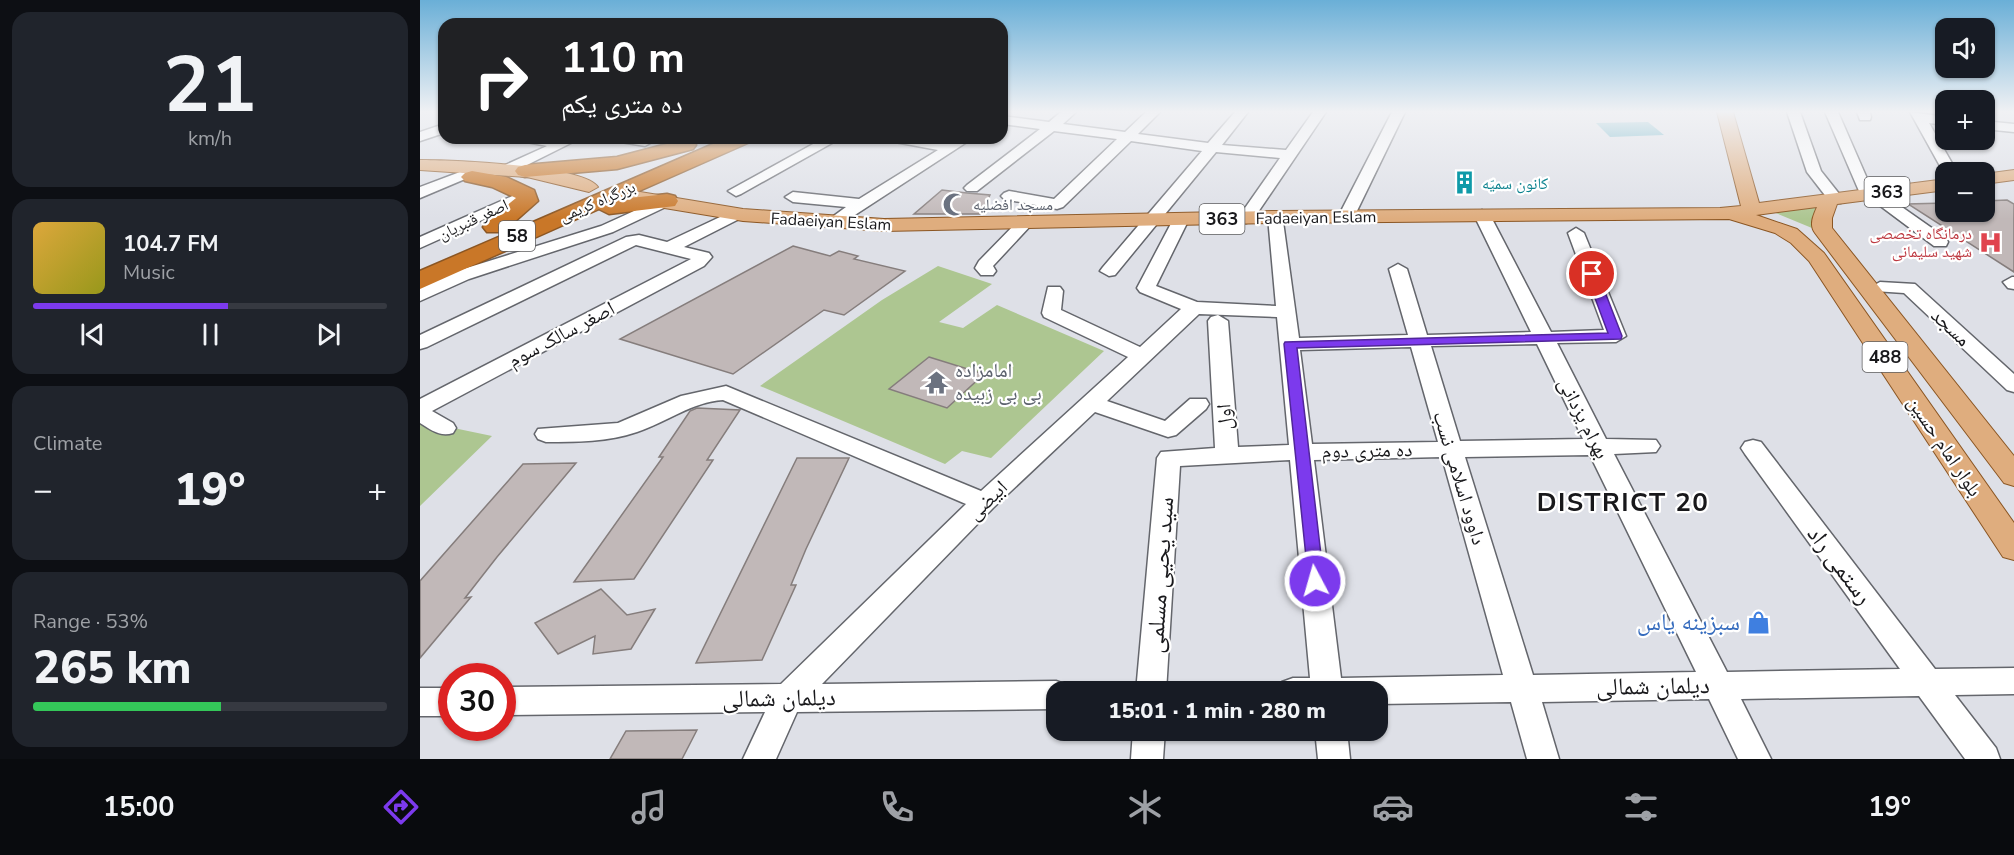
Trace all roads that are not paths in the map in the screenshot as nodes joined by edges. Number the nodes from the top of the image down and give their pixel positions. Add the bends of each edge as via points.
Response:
1 (556, 147) edge
2 (675, 147) edge
3 (682, 147) edge
4 (722, 147) edge
5 (817, 147) edge
6 (947, 147) edge
7 (1025, 147) edge
8 (1117, 147) edge
9 (1208, 147) edge
10 (1295, 147) edge
11 (1382, 147) edge
12 (1734, 147) edge
13 (1805, 147) edge
14 (1848, 147) edge
15 (1936, 147) edge
16 (950, 148) joint
17 (1212, 148) junction
18 (1290, 155) junction
19 (1944, 162) edge
20 (420, 165) edge
21 (516, 170) junction
22 (420, 176) edge
23 (466, 176) junction
24 (2012, 176) edge
25 (1995, 178) edge
26 (1935, 186) edge
27 (590, 187) junction
28 (972, 188) dead end
29 (736, 191) dead end
30 (420, 193) edge
31 (616, 194) junction
32 (526, 195) junction
33 (1870, 195) junction
34 (1009, 196) dead end
35 (793, 197) dead end
36 (1832, 200) junction
37 (667, 201) junction
38 (859, 204) junction
39 (1751, 209) junction
40 (1057, 213) junction
41 (737, 214) junction
42 (1720, 214) junction
43 (1482, 215) junction
44 (1276, 217) junction
45 (1346, 217) junction
46 (1246, 218) junction
47 (1181, 219) junction
48 (1152, 220) junction
49 (1026, 222) junction
50 (832, 223) junction
51 (495, 227) junction
52 (1786, 229) junction
53 (1822, 229) junction
54 (1576, 233) dead end
55 (1940, 242) dead end
56 (420, 243) edge
57 (669, 248) junction
58 (1398, 269) dead end
59 (987, 271) dead end
60 (1109, 271) dead end
61 (426, 272) edge
62 (1880, 287) dead end
63 (1054, 291) dead end
64 (420, 295) edge
65 (1194, 308) junction
66 (1286, 312) junction
67 (1218, 321) dead end
68 (1544, 338) junction
69 (1419, 341) junction
70 (420, 343) edge
71 (1290, 344) junction
72 (1142, 356) junction
73 (507, 363) junction
74 (526, 372) dead end
75 (2012, 373) edge
76 (1091, 403) junction
77 (1198, 404) dead end
78 (420, 408) edge
79 (420, 413) edge
80 (445, 428) dead end
81 (546, 434) dead end
82 (1598, 446) junction
83 (1648, 446) dead end
84 (1753, 448) dead end
85 (1452, 449) junction
86 (1301, 452) junction
87 (1227, 455) junction
88 (1169, 458) joint
89 (2014, 476) edge
90 (984, 502) junction
91 (2014, 548) edge
92 (1152, 681) edge
93 (1326, 681) edge
94 (2014, 681) edge
95 (1927, 682) junction
96 (1388, 685) edge
97 (1718, 686) junction
98 (1522, 688) junction
99 (1046, 695) edge
100 (788, 698) junction
101 (516, 701) edge
102 (420, 702) edge
103 (438, 702) edge
104 (1148, 741) edge
105 (1332, 741) edge
106 (759, 759) edge
107 (1147, 759) edge
108 (1334, 759) edge
109 (1544, 759) edge
110 (1755, 759) edge
111 (1984, 759) edge

1 - 21 street
2 - 21 highway via 617,163
3 - 27 highway, بزرگراه کریمی / 58
4 - 31 highway, بزرگراه کریمی / 58
5 - 29 street
6 - 16 street
7 - 28 street
8 - 40 street
9 - 17 street
10 - 18 street
11 - 45 street
12 - 39 main road
13 - 36 street via 1814,172
14 - 33 street
15 - 19 street
16 - 38 street
17 - 18 street
17 - 48 street
18 - 46 street
20 - 21 main road
21 - 27 main road via 558,176
22 - 23 main road
23 - 27 main road
23 - 30 street
23 - 32 highway via 498,182
24 - 25 main road
26 - 33 main road, Fadaeiyan Eslam / 363
27 - 31 highway
27 - 51 highway, بزرگراه کریمی / 58
31 - 37 main road, Fadaeiyan Eslam / 363
31 - 61 highway, بزرگراه کریمی / 58
32 - 51 highway via 527,201
32 - 56 street, اصغر قنبریان
33 - 36 main road, Fadaeiyan Eslam / 363
33 - 55 street
34 - 40 street
35 - 38 street
36 - 39 main road, Fadaeiyan Eslam / 363
36 - 53 main road via 1822,218
37 - 41 main road, Fadaeiyan Eslam / 363
37 - 61 highway via 590,211
37 - 64 street via 607,229 463,275
38 - 50 street
39 - 42 main road, Fadaeiyan Eslam / 363
40 - 48 main road, Fadaeiyan Eslam / 363
40 - 49 main road, Fadaeiyan Eslam / 363
41 - 50 main road, Fadaeiyan Eslam / 363
41 - 57 street
42 - 43 main road, Fadaeiyan Eslam / 363
42 - 52 main road, بلوار امام حسین / 488
43 - 45 main road, Fadaeiyan Eslam / 363
43 - 68 street, بهرام یزدانی
44 - 45 main road, Fadaeiyan Eslam / 363
44 - 46 main road, Fadaeiyan Eslam / 363
44 - 66 street
46 - 47 main road, Fadaeiyan Eslam / 363
47 - 48 main road, Fadaeiyan Eslam / 363
47 - 65 street via 1146,288
48 - 60 street
49 - 50 main road, Fadaeiyan Eslam / 363
49 - 59 street via 985,265
51 - 61 highway, بزرگراه کریمی / 58
52 - 53 main road via 1786,218 1796,218
52 - 91 main road, بلوار امام حسین / 488 via 1816,257
53 - 89 main road, بلوار امام حسین / 488
54 - 68 street via 1616,336
57 - 70 street via 632,241
57 - 73 street, اصغر سالک سوم via 703,260
58 - 69 street, داوود اسلامی نسب
62 - 75 street, مسجد via 1909,288
63 - 72 street via 1051,313
65 - 66 street
65 - 72 street, ابیضی
66 - 71 street
67 - 87 street, اول
68 - 69 street
68 - 82 street, بهرام یزدانی
69 - 71 street
69 - 85 street, داوود اسلامی نسب
71 - 86 street
72 - 76 street, ابیضی
73 - 74 street
73 - 78 street, اصغر سالک سوم
76 - 77 street via 1168,430
76 - 90 street, ابیضی
79 - 80 street
81 - 90 street via 608,433 697,397 726,393
82 - 83 street, ده متری دوم
82 - 85 street, ده متری دوم
82 - 97 street, بهرام یزدانی
84 - 95 street, رستمی راد
85 - 86 street, ده متری دوم
85 - 98 street, داوود اسلامی نسب
86 - 87 street, ده متری دوم
86 - 93 street
87 - 88 street, اول
88 - 92 street, سید یحیی مسلمی
90 - 100 street, ابیضی
94 - 95 street, دیلمان شمالی
95 - 97 street, دیلمان شمالی
95 - 111 street, رستمی راد
96 - 98 street, دیلمان شمالی
97 - 98 street, دیلمان شمالی
97 - 110 street, بهرام یزدانی
98 - 109 street, داوود اسلامی نسب
99 - 100 street, دیلمان شمالی
100 - 101 street, دیلمان شمالی
100 - 106 street, ابیضی
102 - 103 street
104 - 107 street
105 - 108 street

